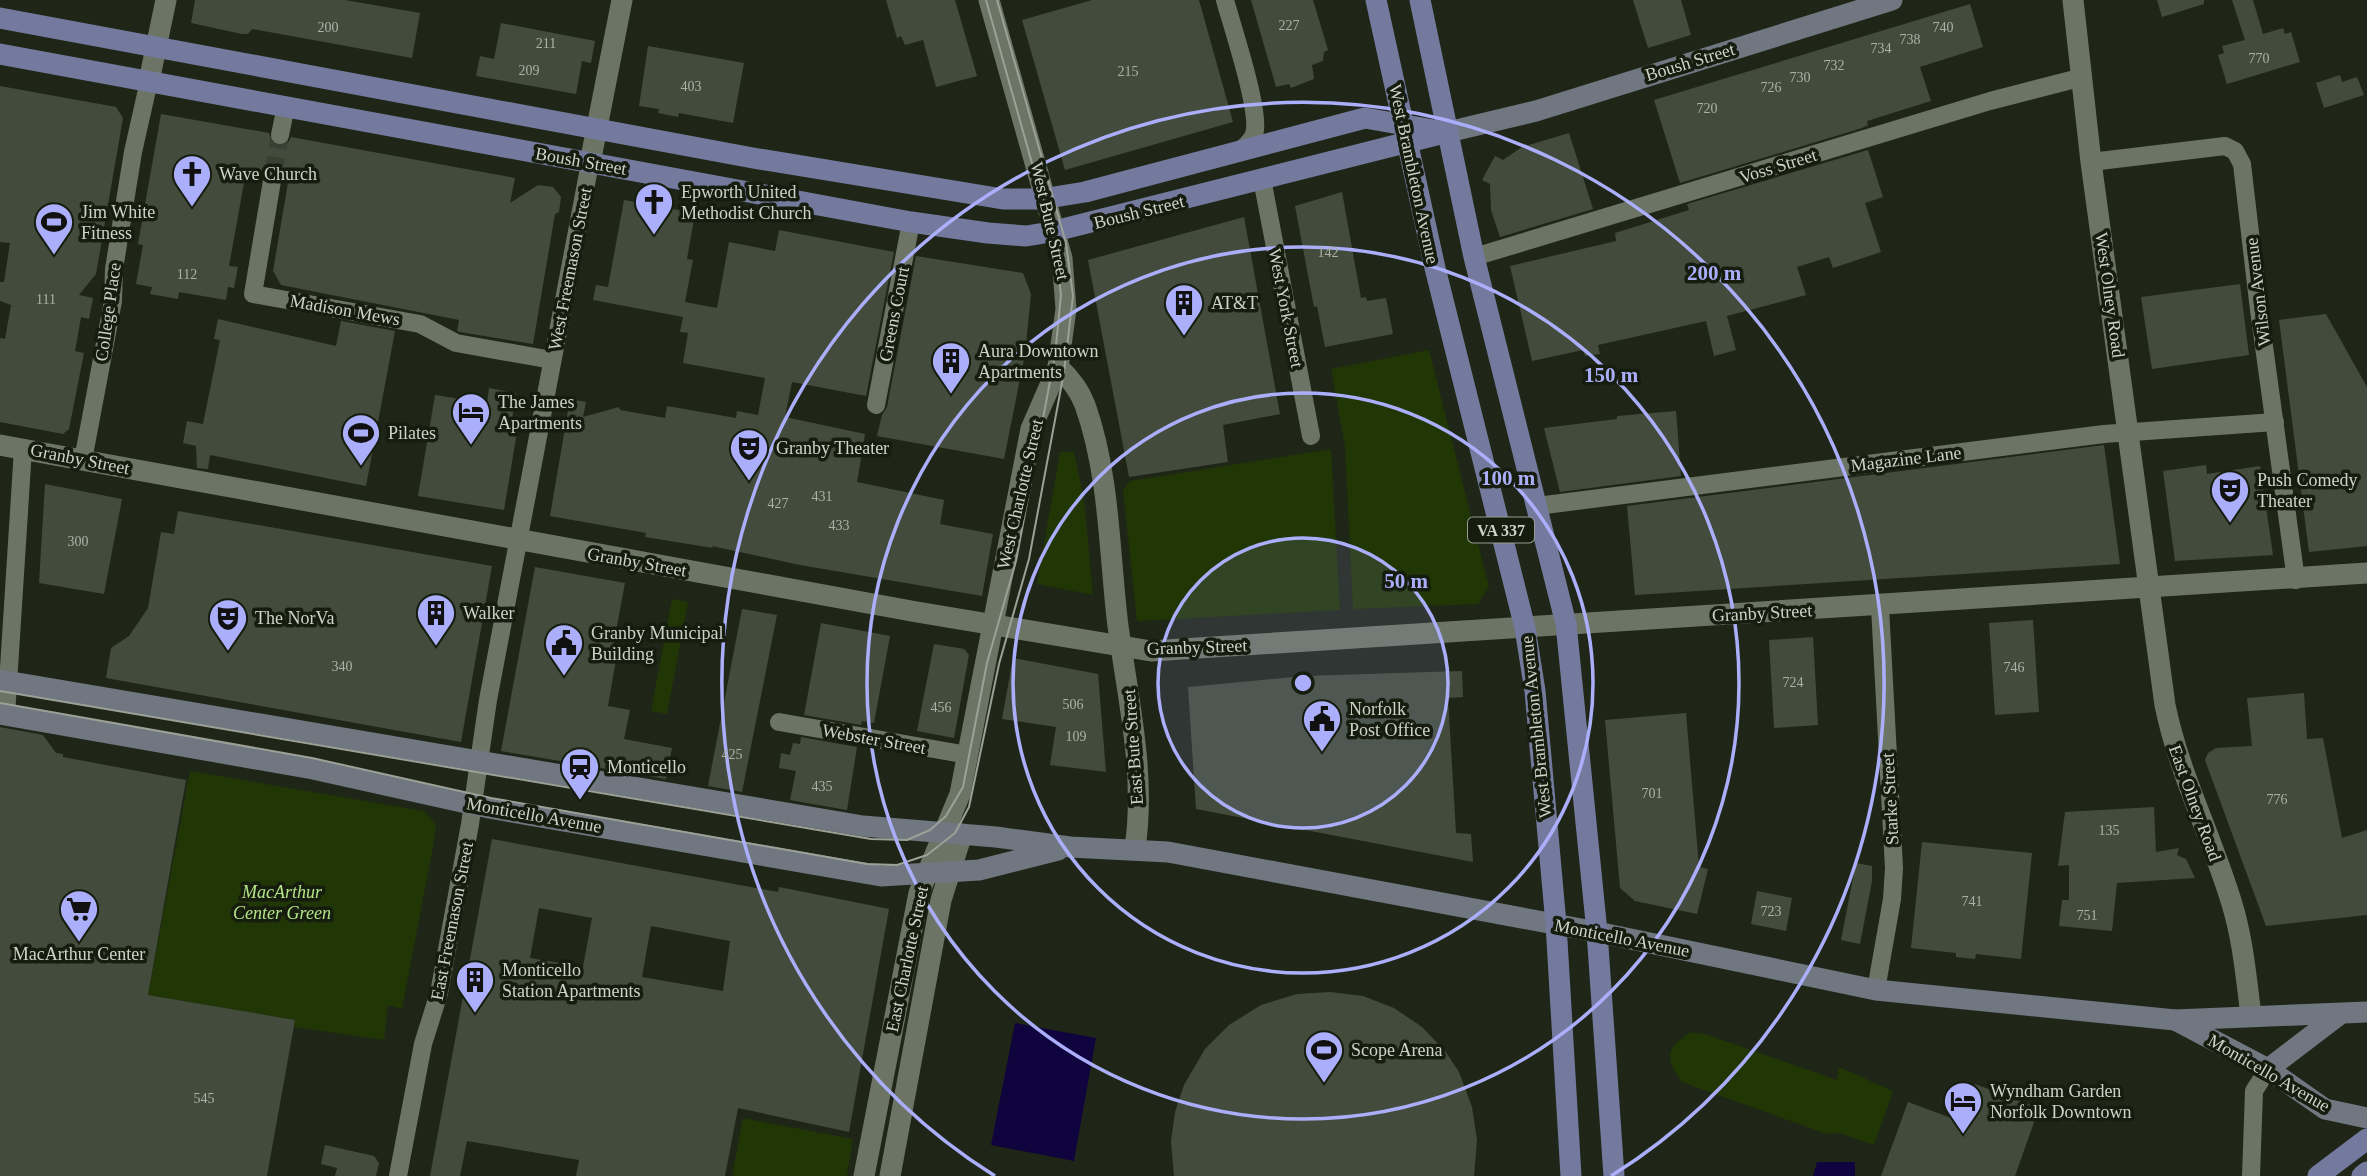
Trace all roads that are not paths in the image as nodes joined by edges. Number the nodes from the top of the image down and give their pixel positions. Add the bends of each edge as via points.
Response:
1 (166, 0) edge
2 (622, 0) edge
3 (989, 0) edge
4 (1225, 0) edge
5 (1376, 0) edge
6 (1420, 0) edge
7 (1892, 0) edge
8 (2073, 0) edge
9 (0, 18) edge
10 (157, 47) junction
11 (0, 54) edge
12 (2083, 77) junction
13 (149, 81) junction
14 (286, 106) junction
15 (597, 128) junction
16 (1448, 132) junction
17 (1405, 133) junction
18 (280, 135) tunnel mouth
19 (1239, 152) junction
20 (2091, 162) junction
21 (590, 163) junction
22 (273, 175) tunnel mouth
23 (1262, 180) junction
24 (1045, 199) junction
25 (911, 222) junction
26 (1054, 232) junction
27 (1474, 257) junction
28 (552, 360) junction
29 (1058, 367) junction
30 (877, 405) dead end
31 (2275, 422) junction
32 (2128, 433) junction
33 (1311, 436) dead end
34 (0, 445) edge
35 (23, 449) junction
36 (83, 460) junction
37 (1537, 506) junction
38 (519, 540) junction
39 (2366, 577) edge
40 (2296, 580) junction
41 (2151, 589) junction
42 (1880, 607) junction
43 (991, 624) junction
44 (1566, 624) junction
45 (1525, 628) junction
46 (1122, 646) junction
47 (4, 681) edge
48 (3, 714) edge
49 (779, 722) dead end
50 (968, 755) junction
51 (480, 760) junction
52 (473, 805) junction
53 (953, 833) junction
54 (1070, 847) junction
55 (1135, 848) junction
56 (948, 872) junction
57 (925, 874) junction
58 (1556, 924) junction
59 (1597, 932) junction
60 (1876, 990) junction
61 (2367, 1012) edge
62 (2251, 1015) junction
63 (2339, 1015) junction
64 (2175, 1020) junction
65 (2268, 1069) junction
66 (2367, 1118) edge
67 (2367, 1139) edge
68 (2367, 1172) edge
69 (398, 1176) edge
70 (864, 1176) edge
71 (890, 1176) edge
72 (1571, 1176) edge
73 (1614, 1176) edge
74 (2251, 1176) edge
75 (2318, 1176) edge
76 (2362, 1176) edge

1 - 10 street, College Place
2 - 15 street, West Freemason Street
3 - 24 street, West Bute Street
4 - 19 street via 1255,131
5 - 17 main road, West Brambleton Avenue / VA 337
6 - 16 main road, VA 337
7 - 16 main road, Boush Street via 1536,111
8 - 12 street, West Olney Road
9 - 10 main road, Boush Street
10 - 13 street, College Place
10 - 15 main road, Boush Street
11 - 13 main road, Boush Street
12 - 20 street, West Olney Road
12 - 27 street, Voss Street
13 - 14 main road, Boush Street
13 - 36 street, College Place
14 - 18 street
14 - 21 main road, Boush Street
15 - 21 street, West Freemason Street
15 - 24 main road, Boush Street via 989,198
16 - 17 main road, Boush Street
16 - 27 main road, VA 337
17 - 19 main road, Boush Street via 1365,118
17 - 23 main road, Boush Street
17 - 45 main road, West Brambleton Avenue / VA 337 via 1434,268
19 - 24 main road, Boush Street
20 - 31 street, Wilson Avenue via 2214,146 2225,146 2239,158 2245,175
20 - 32 street, West Olney Road
21 - 25 main road, Boush Street
21 - 28 street, West Freemason Street
22 - 28 street, Madison Mews via 253,294 419,324 456,343
23 - 26 main road, Boush Street
23 - 33 street, West York Street
24 - 26 street, West Bute Street
25 - 26 main road, Boush Street via 1026,236
25 - 30 street, Greens Court
26 - 29 street, West Bute Street via 1066,294
27 - 37 main road, VA 337
28 - 38 street, West Freemason Street
29 - 43 street, West Charlotte Street via 1031,429
29 - 46 street via 1076,385 1089,418 1105,503
31 - 32 street, Magazine Lane
31 - 40 street, Wilson Avenue
32 - 37 street, Magazine Lane
32 - 41 street, West Olney Road
34 - 35 street, Granby Street
35 - 36 street, Granby Street
35 - 47 street
36 - 38 street, Granby Street
37 - 44 main road, VA 337
38 - 43 street, Granby Street
38 - 51 street, East Freemason Street
39 - 40 street, Granby Street
40 - 41 street, Granby Street
41 - 42 street, Granby Street
41 - 62 street, East Olney Road via 2171,735 2231,902 2243,948
42 - 44 street, Granby Street
42 - 60 street, Starke Street via 1894,868
43 - 46 street, Granby Street
43 - 50 street, East Charlotte Street
44 - 45 street, Granby Street
44 - 59 main road, VA 337
45 - 46 street, Granby Street via 1151,651
45 - 58 main road, West Brambleton Avenue / VA 337
46 - 55 street, East Bute Street via 1138,789
47 - 48 street
47 - 51 main road, Monticello Avenue
48 - 52 main road, Monticello Avenue via 313,769
49 - 50 street, Webster Street
50 - 53 street, East Charlotte Street
51 - 52 street, East Freemason Street
51 - 53 main road, Monticello Avenue via 863,826
52 - 57 main road, Monticello Avenue via 868,874
52 - 69 street, East Freemason Street via 439,993 423,1044
53 - 54 main road, Monticello Avenue
53 - 56 street, East Charlotte Street
53 - 57 street, East Charlotte Street
54 - 55 main road, Monticello Avenue
54 - 56 main road, Monticello Avenue via 979,870
55 - 58 main road, Monticello Avenue
56 - 57 main road, Monticello Avenue
56 - 71 street, East Charlotte Street
57 - 70 street, East Charlotte Street
58 - 59 main road, Monticello Avenue
58 - 72 main road, West Brambleton Avenue / VA 337
59 - 60 main road, Monticello Avenue
59 - 73 main road, VA 337
60 - 64 main road, Monticello Avenue
61 - 63 main road, Monticello Avenue
62 - 63 main road, Monticello Avenue
62 - 64 main road, Monticello Avenue
63 - 65 main road
64 - 65 main road, Monticello Avenue
65 - 66 main road, Monticello Avenue via 2325,1109
65 - 74 street via 2254,1091
67 - 75 main road
68 - 76 main road

